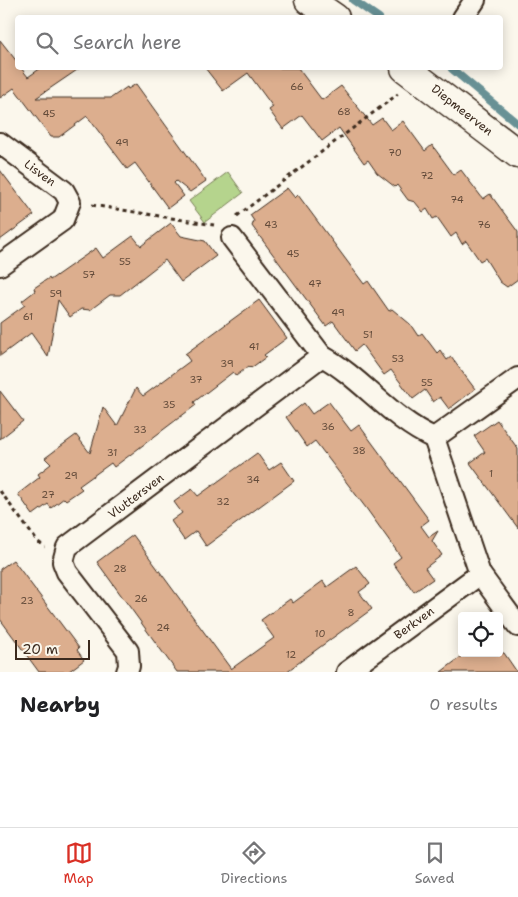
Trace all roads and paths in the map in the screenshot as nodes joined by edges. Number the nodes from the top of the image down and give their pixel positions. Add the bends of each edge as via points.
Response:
1 (309, 0) edge
2 (475, 0) edge
3 (331, 15) edge
4 (465, 15) edge
5 (418, 71) edge
6 (0, 144) edge
7 (518, 154) edge
8 (70, 202) junction
9 (227, 232) junction
10 (0, 265) edge
11 (322, 356) junction
12 (518, 378) edge
13 (434, 438) junction
14 (0, 491) edge
15 (63, 562) junction
16 (480, 574) junction
17 (518, 626) edge
18 (127, 672) edge
19 (347, 672) edge

1 - 3 street
2 - 4 street
5 - 7 street, Diepmeerven
5 - 9 path
6 - 8 street, Lisven via 64,190
8 - 9 path
8 - 10 street via 63,220
9 - 11 street
11 - 13 street via 343,368 416,430
11 - 15 street, Vluttersven via 67,547
12 - 13 street
13 - 16 street
14 - 15 path via 37,541
15 - 18 street via 67,572 128,651
16 - 17 street
16 - 19 street, Berkven

